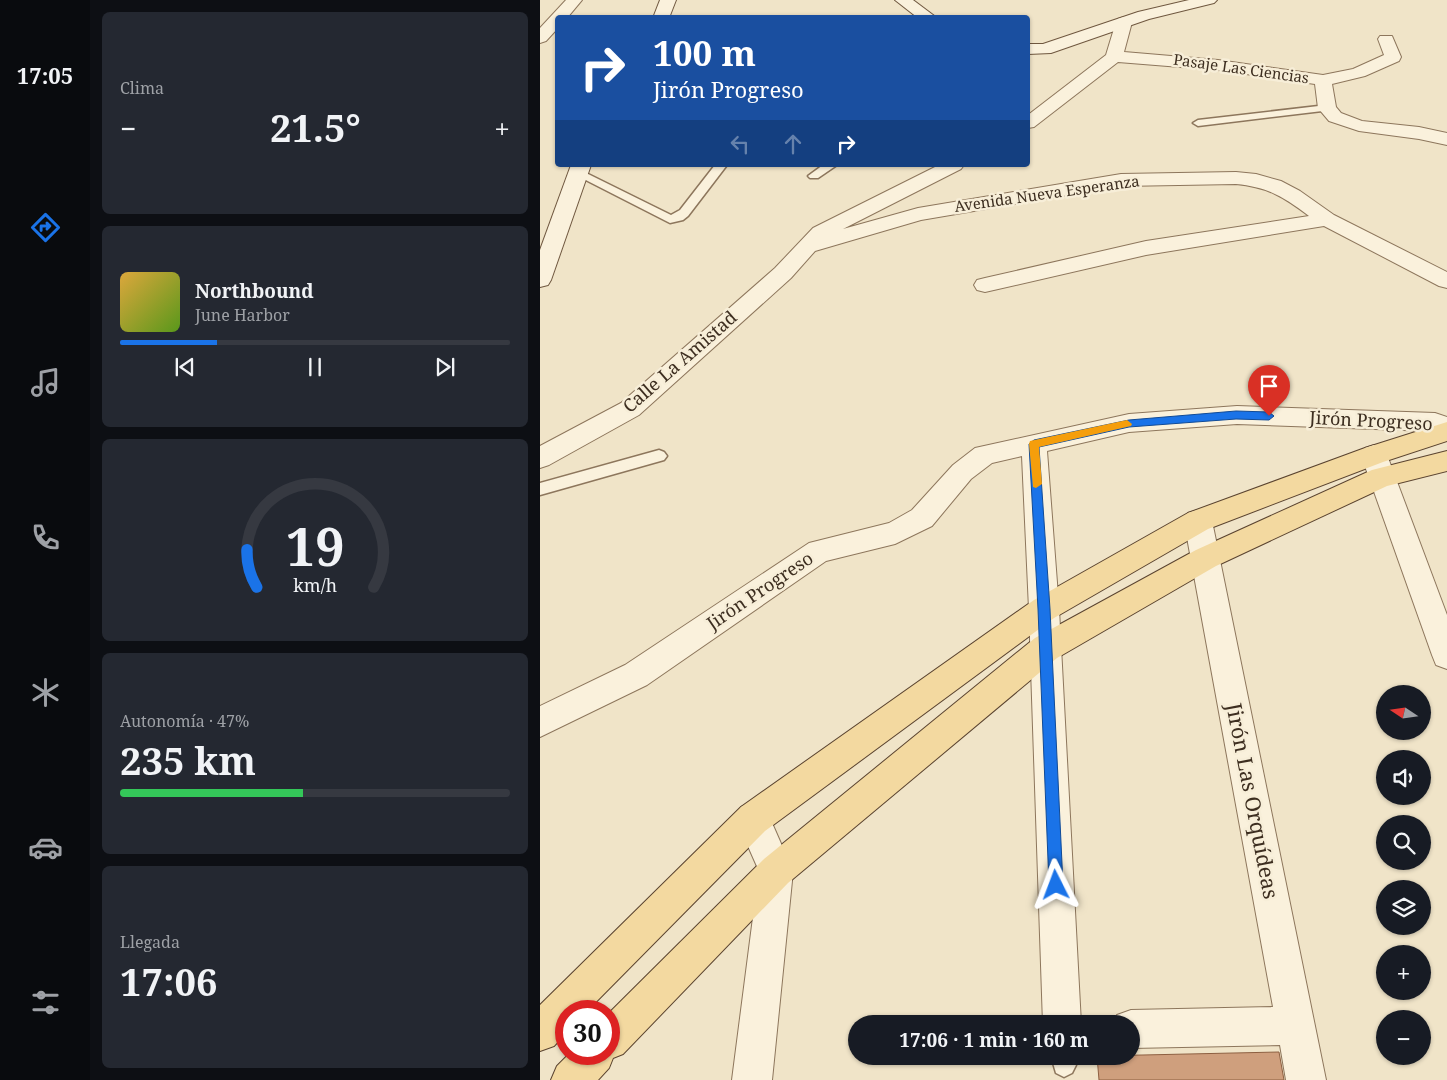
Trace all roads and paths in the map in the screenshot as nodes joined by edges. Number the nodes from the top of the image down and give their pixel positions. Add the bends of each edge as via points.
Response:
1 (574, 0) edge
2 (668, 0) edge
3 (903, 0) edge
4 (1208, 0) edge
5 (561, 15) edge
6 (662, 15) edge
7 (925, 15) edge
8 (555, 21) edge
9 (1124, 22) junction
10 (540, 38) edge
11 (1386, 39) dead end
12 (1030, 49) edge
13 (1114, 56) junction
14 (1323, 80) junction
15 (1327, 108) junction
16 (1030, 121) edge
17 (1198, 123) dead end
18 (1447, 139) edge
19 (719, 167) edge
20 (827, 167) edge
21 (950, 167) edge
22 (580, 169) edge
23 (814, 176) dead end
24 (1327, 218) junction
25 (806, 247) junction
26 (540, 280) edge
27 (1447, 281) edge
28 (985, 285) dead end
29 (1447, 430) edge
30 (1034, 444) junction
31 (659, 456) dead end
32 (540, 458) edge
33 (1447, 461) edge
34 (1378, 466) junction
35 (540, 488) edge
36 (1198, 521) junction
37 (1206, 558) junction
38 (1044, 609) junction
39 (1046, 648) junction
40 (1447, 655) edge
41 (540, 722) edge
42 (753, 819) junction
43 (776, 871) junction
44 (1062, 1015) edge
45 (1295, 1026) junction
46 (620, 1029) edge
47 (1140, 1029) edge
48 (540, 1032) edge
49 (585, 1065) edge
50 (571, 1080) edge
51 (752, 1080) edge
52 (1306, 1080) edge

1 - 5 street
2 - 6 street
3 - 7 street
4 - 9 street
8 - 10 street
9 - 12 street via 1045,49
9 - 13 street
11 - 14 street via 1393,58 1346,77
13 - 14 street, Pasaje Las Ciencias via 1209,63
13 - 16 street
14 - 15 street, Pasaje Las Ciencias
15 - 17 lane
15 - 18 street via 1335,117 1359,126 1419,132
19 - 22 lane via 684,212 670,219
20 - 23 lane
21 - 25 street via 820,233
22 - 26 street
24 - 25 street, Avenida Nueva Esperanza via 1293,195 1256,180 1121,180 918,214
24 - 27 street, Avenida Nueva Esperanza
24 - 28 street via 1146,248
25 - 32 street, Calle La Amistad via 783,273 630,409
29 - 30 street, Jirón Progreso via 1435,422 1236,415 1129,423
29 - 34 main road
30 - 38 street
30 - 41 street, Jirón Progreso via 984,455 962,472 922,518 894,533 819,551 636,675
31 - 35 lane
33 - 34 main road
34 - 36 main road
34 - 37 main road
34 - 40 street
36 - 37 street, Jirón Las Orquídeas
36 - 38 main road
37 - 39 main road
37 - 45 street, Jirón Las Orquídeas
38 - 39 street
38 - 42 main road
39 - 43 main road
39 - 44 street
42 - 43 street
42 - 48 main road
43 - 46 main road
43 - 51 street
45 - 47 street
45 - 52 street, Jirón Las Orquídeas
49 - 50 main road

